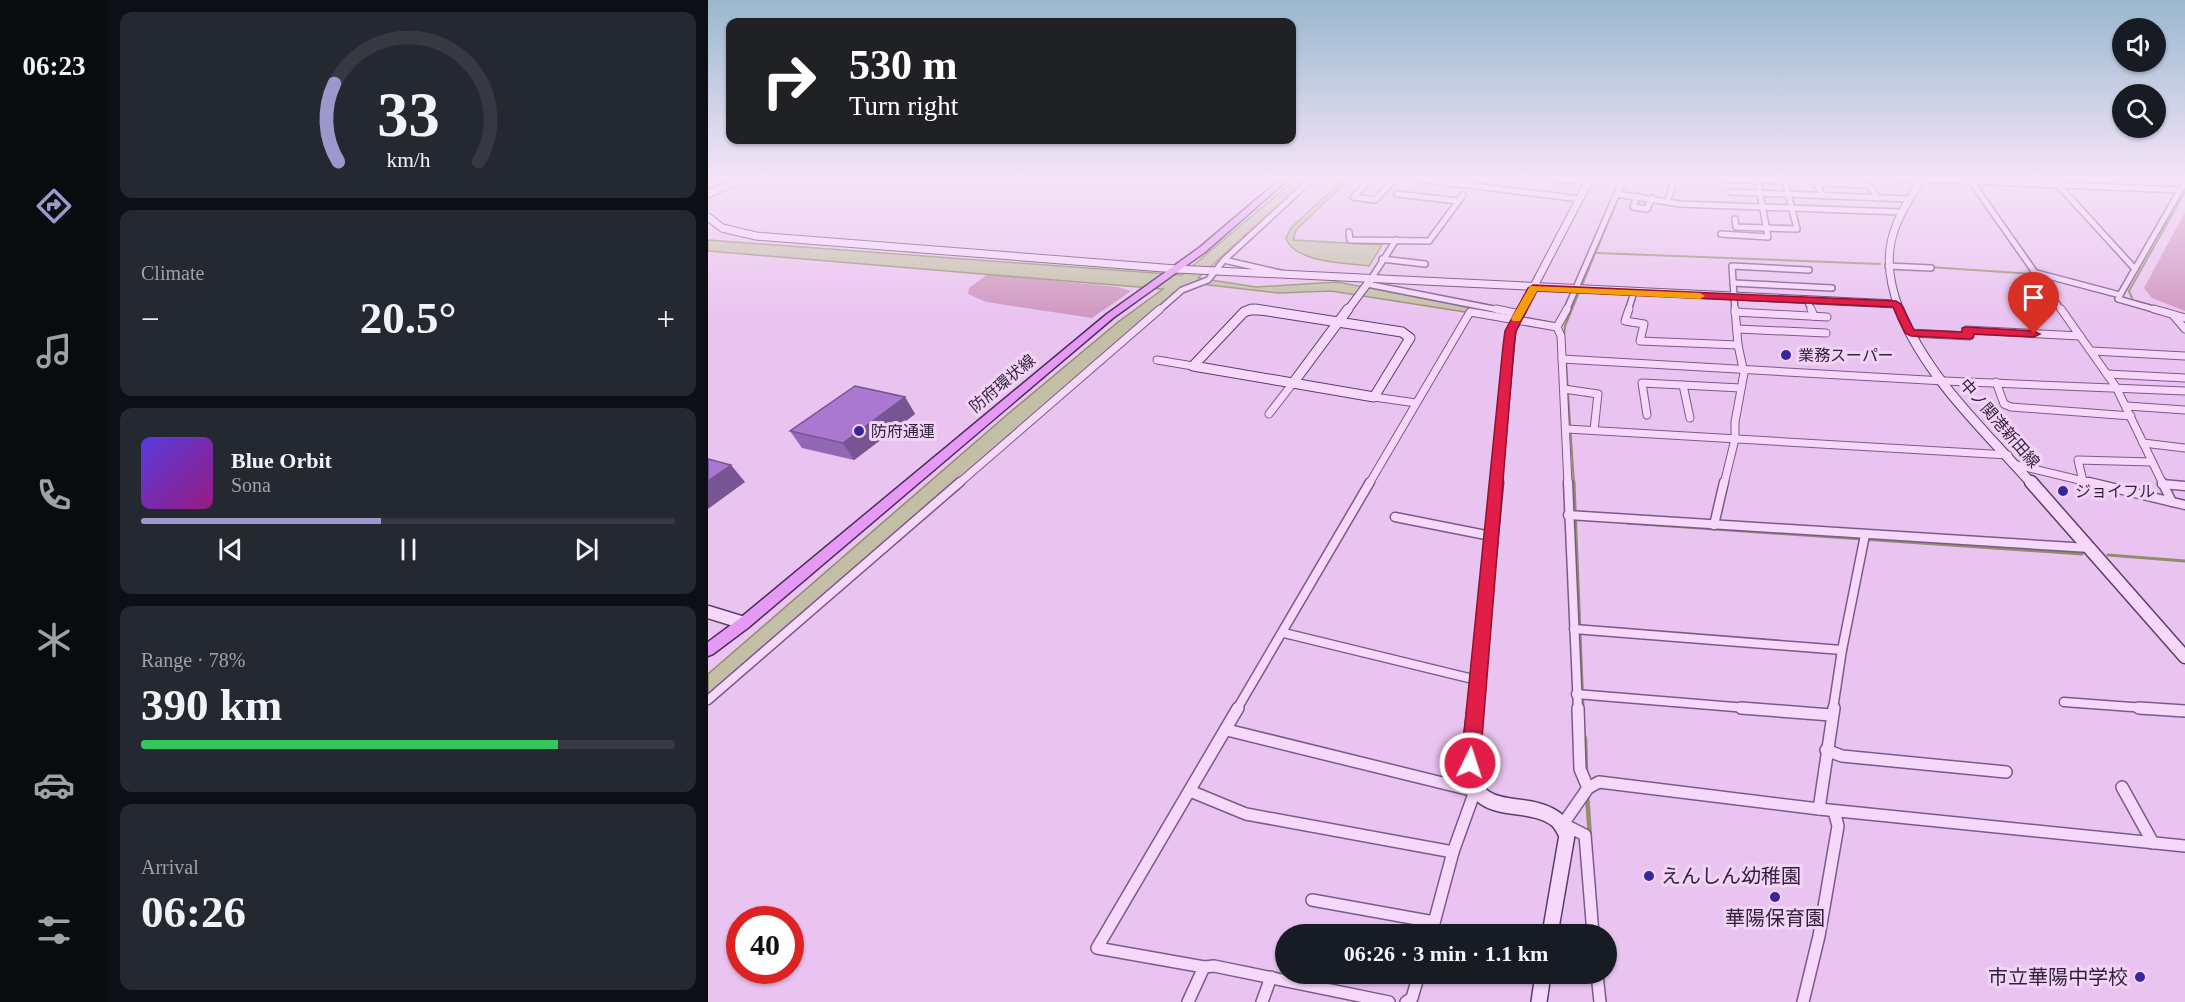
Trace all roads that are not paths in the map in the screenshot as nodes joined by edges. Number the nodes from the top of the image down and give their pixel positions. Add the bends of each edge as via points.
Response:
1 (717, 224) edge
2 (1233, 224) edge
3 (1263, 224) edge
4 (1441, 224) edge
5 (1567, 224) edge
6 (1605, 224) edge
7 (1736, 224) edge
8 (1765, 224) edge
9 (1796, 224) edge
10 (1895, 224) edge
11 (2000, 224) edge
12 (2094, 224) edge
13 (2161, 224) edge
14 (1766, 228) junction
15 (1349, 232) dead end
16 (1721, 234) dead end
17 (1396, 240) junction
18 (1382, 259) junction
19 (1224, 260) junction
20 (1425, 264) dead end
21 (1888, 266) junction
22 (1930, 268) dead end
23 (2135, 269) junction
24 (1809, 270) dead end
25 (1173, 271) junction
26 (1214, 271) junction
27 (2033, 272) junction
28 (1289, 275) junction
29 (1368, 283) junction
30 (1733, 283) junction
31 (1533, 288) junction
32 (1832, 288) dead end
33 (1577, 290) junction
34 (1634, 292) junction
35 (2120, 295) junction
36 (1734, 297) junction
37 (1807, 300) junction
38 (1896, 304) junction
39 (1735, 312) junction
40 (2173, 315) junction
41 (1518, 316) junction
42 (1814, 316) junction
43 (1827, 317) dead end
44 (2185, 318) edge
45 (1338, 321) junction
46 (1557, 327) junction
47 (1737, 329) junction
48 (2185, 329) edge
49 (1826, 333) dead end
50 (1911, 333) junction
51 (2080, 336) junction
52 (1738, 345) junction
53 (2092, 351) junction
54 (2185, 356) edge
55 (1562, 359) junction
56 (1635, 359) dead end
57 (1157, 360) dead end
58 (1192, 366) junction
59 (1742, 367) junction
60 (2108, 374) junction
61 (2185, 378) edge
62 (1944, 381) junction
63 (1996, 382) junction
64 (1293, 383) junction
65 (1683, 386) junction
66 (2116, 387) junction
67 (1741, 388) junction
68 (1564, 389) junction
69 (2185, 391) edge
70 (1374, 397) junction
71 (1416, 403) junction
72 (2127, 406) junction
73 (2185, 410) edge
74 (1269, 414) dead end
75 (1647, 415) dead end
76 (2131, 416) junction
77 (1690, 418) dead end
78 (1567, 429) junction
79 (1594, 430) junction
80 (1735, 439) junction
81 (2144, 443) junction
82 (2185, 448) edge
83 (2008, 455) junction
84 (2152, 462) junction
85 (2017, 465) junction
86 (2083, 481) junction
87 (2162, 484) junction
88 (2185, 486) edge
89 (2172, 502) junction
90 (2185, 505) edge
91 (1568, 515) junction
92 (1395, 517) dead end
93 (1714, 525) junction
94 (1865, 535) junction
95 (1491, 536) junction
96 (2088, 548) junction
97 (708, 612) edge
98 (744, 623) junction
99 (1574, 629) junction
100 (1284, 633) junction
101 (708, 650) edge
102 (1842, 650) junction
103 (2185, 657) edge
104 (708, 658) edge
105 (1477, 680) junction
106 (1576, 694) junction
107 (708, 700) edge
108 (2064, 702) dead end
109 (2185, 711) edge
110 (1831, 716) junction
111 (1227, 730) junction
112 (1826, 750) junction
113 (2006, 772) dead end
114 (2122, 787) dead end
115 (1588, 788) junction
116 (1190, 791) junction
117 (1475, 791) junction
118 (1819, 809) junction
119 (1834, 811) junction
120 (1563, 824) junction
121 (2153, 843) junction
122 (2185, 846) edge
123 (1453, 852) junction
124 (1312, 900) dead end
125 (1434, 922) joint
126 (1552, 924) edge
127 (1592, 924) edge
128 (1204, 967) junction
129 (1271, 977) junction
130 (1416, 984) edge
131 (1542, 984) edge
132 (1599, 984) edge
133 (1188, 1002) edge
134 (1262, 1002) edge
135 (1389, 1002) edge
136 (1406, 1002) edge
137 (1539, 1002) edge
138 (1600, 1002) edge
139 (1803, 1002) edge

1 - 25 street via 756,236
2 - 25 main road, 防府環状線
3 - 19 street
4 - 17 street via 1429,241
5 - 31 street
6 - 33 street
7 - 14 street via 1736,227
8 - 14 street
9 - 14 street via 1797,229
10 - 21 street, 中ノ関港新田線 via 1890,235
11 - 27 street
12 - 23 street
13 - 23 street
14 - 16 street via 1768,237
15 - 17 street via 1350,240
17 - 18 street
18 - 20 street
18 - 29 street
19 - 26 street
19 - 28 street
21 - 22 street
21 - 38 street, 中ノ関港新田線
23 - 35 street
24 - 30 street via 1732,266
25 - 26 street
25 - 98 main road, 防府環状線 via 1110,316
26 - 28 street
26 - 107 street via 1205,282 1182,290
27 - 35 street
27 - 51 street
28 - 29 street
29 - 31 street
29 - 41 street
29 - 45 street
30 - 32 street
30 - 36 street
31 - 33 street
31 - 41 street
33 - 34 street
33 - 46 street
34 - 36 street
34 - 52 street via 1625,321 1644,324 1641,341
35 - 40 street via 2118,299
36 - 37 street
36 - 39 street
37 - 38 street
37 - 42 street
38 - 50 street, 中ノ関港新田線
39 - 42 street
39 - 47 street
40 - 44 street
40 - 48 street
41 - 46 street
41 - 71 street via 1470,312
41 - 95 street via 1508,346
42 - 43 street
45 - 58 street via 1248,310
45 - 64 street
45 - 70 street via 1409,335 1409,342
46 - 55 street
47 - 49 street
47 - 52 street
50 - 51 street via 1970,336 1966,330
50 - 62 street, 中ノ関港新田線
51 - 53 street
52 - 59 street
53 - 54 street
53 - 60 street
55 - 59 street
55 - 68 street
56 - 59 street
57 - 58 street
58 - 64 street
59 - 62 street
59 - 67 street
60 - 61 street
60 - 66 street
62 - 63 street
62 - 83 street, 中ノ関港新田線
63 - 66 street
63 - 76 street via 2004,404 2011,407
64 - 70 street
64 - 74 street
65 - 67 street
65 - 75 street via 1642,384
65 - 77 street
66 - 69 street
66 - 72 street
67 - 80 street
68 - 78 street
68 - 79 street via 1598,394
70 - 71 street
71 - 100 street
72 - 73 street
72 - 76 street
76 - 81 street
78 - 79 street
78 - 91 street
79 - 80 street
80 - 83 street
80 - 93 street
81 - 82 street
81 - 84 street
83 - 85 street, 中ノ関港新田線
84 - 86 street via 2078,460
84 - 87 street
85 - 86 street
85 - 96 street, 中ノ関港新田線
86 - 89 street
87 - 88 street
87 - 89 street
89 - 90 street
91 - 93 street
91 - 99 street
92 - 95 street
93 - 94 street
94 - 96 street
94 - 102 street
95 - 105 street
96 - 103 street, 中ノ関港新田線
97 - 98 street
98 - 101 main road, 防府環状線
98 - 104 main road, 防府環状線
99 - 102 street
99 - 106 street
100 - 105 street
100 - 111 street
102 - 110 street
105 - 117 street via 1470,763
106 - 110 street
106 - 115 street via 1580,769
108 - 109 street
110 - 112 street
111 - 116 street
111 - 117 street
112 - 113 street via 1842,756
112 - 118 street
114 - 121 street
115 - 118 street via 1599,782
115 - 120 street
116 - 123 street via 1246,814
116 - 128 street via 1097,948
117 - 120 street via 1498,804 1553,815
117 - 123 street
118 - 119 street
119 - 121 street
119 - 139 street via 1838,826
120 - 126 street via 1567,835
120 - 127 street via 1585,835
121 - 122 street
123 - 125 street
124 - 125 street
128 - 129 street
128 - 133 street
129 - 134 street
129 - 135 street
130 - 136 street via 1412,998
131 - 137 street
132 - 138 street

